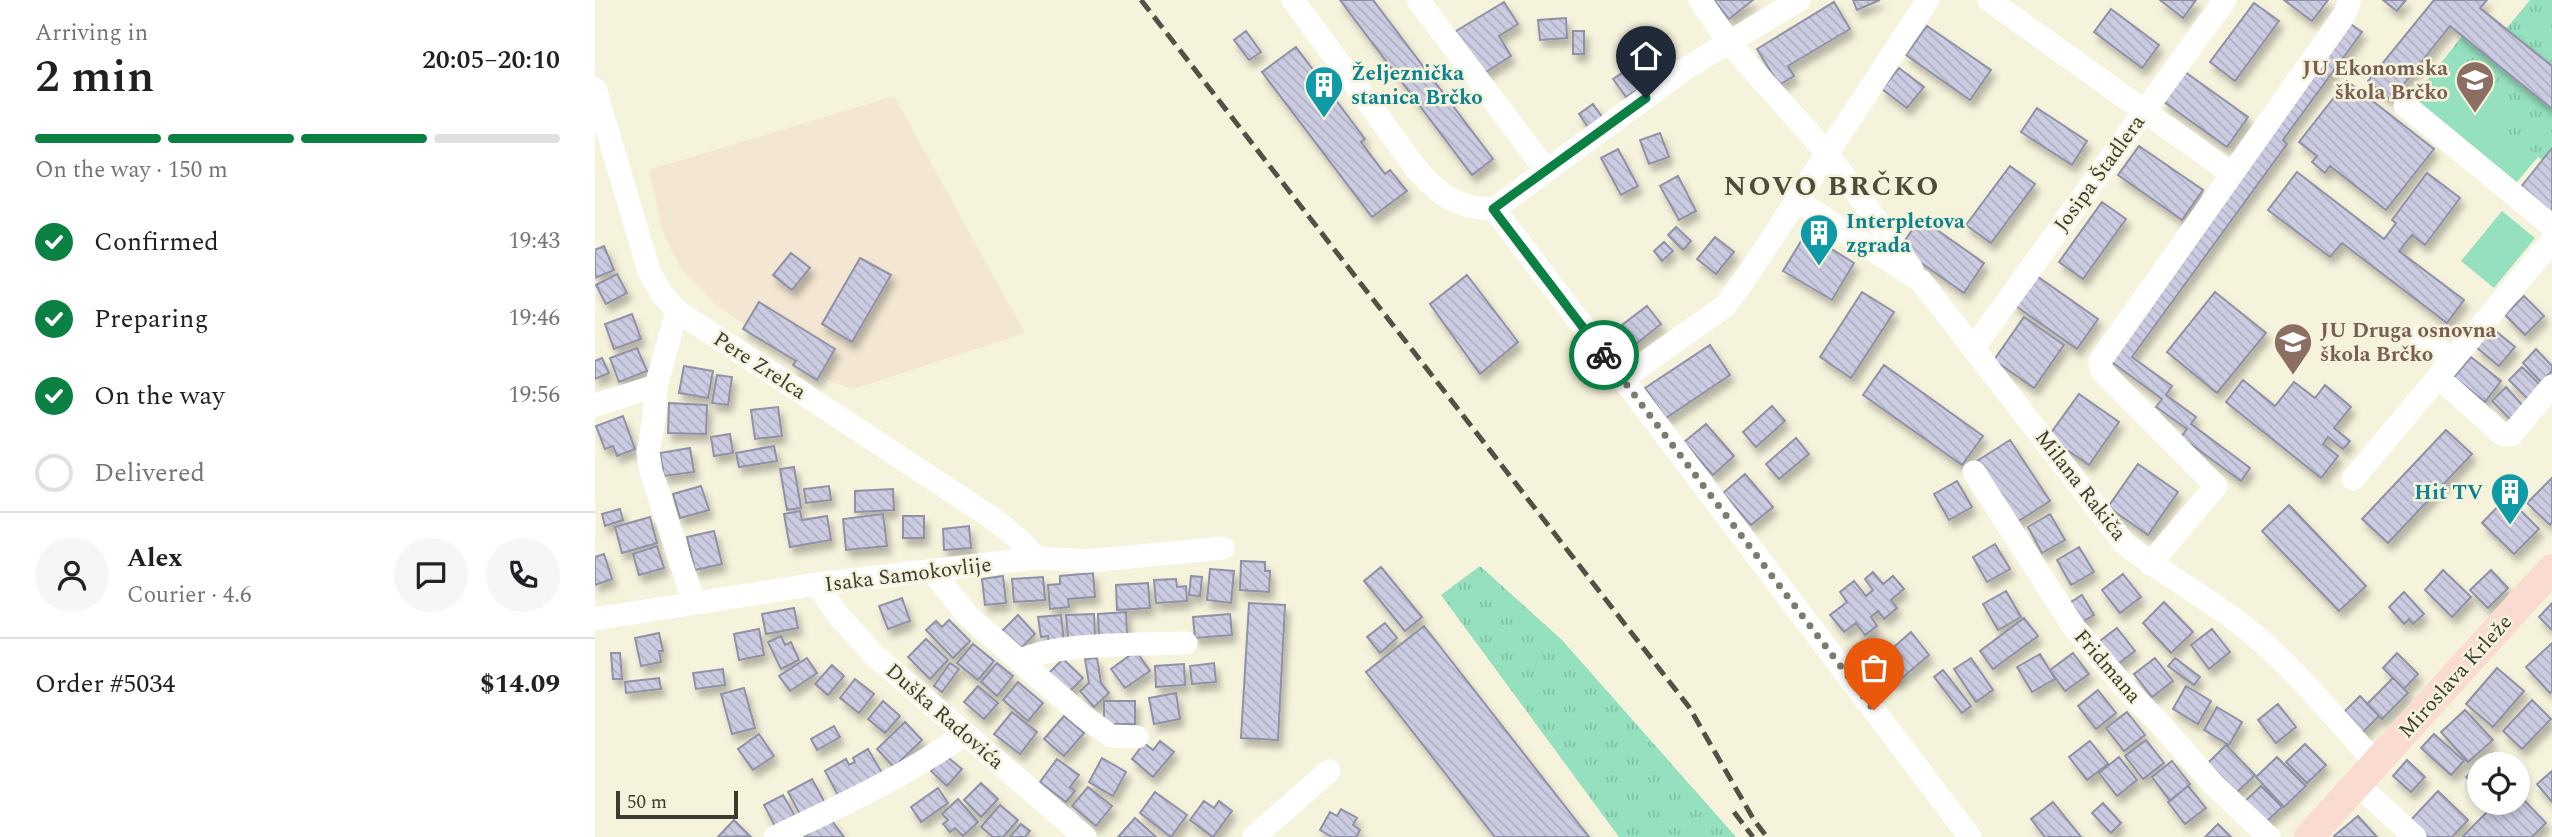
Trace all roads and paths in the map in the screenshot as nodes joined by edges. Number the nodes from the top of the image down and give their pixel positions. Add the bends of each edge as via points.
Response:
1 (1293, 0) edge
2 (1417, 0) edge
3 (1700, 0) edge
4 (1800, 0) edge
5 (1928, 0) edge
6 (1989, 0) edge
7 (2225, 0) edge
8 (2350, 0) edge
9 (1730, 44) junction
10 (597, 102) edge
11 (2405, 105) dead end
12 (2144, 110) junction
13 (1827, 153) junction
14 (1546, 170) junction
15 (2231, 173) junction
16 (1796, 200) junction
17 (1493, 209) junction
18 (2552, 226) edge
19 (2552, 241) edge
20 (1921, 281) junction
21 (677, 311) junction
22 (2422, 336) dead end
23 (1974, 347) junction
24 (2445, 368) junction
25 (1622, 379) junction
26 (656, 386) junction
27 (2552, 386) edge
28 (595, 405) edge
29 (1974, 472) dead end
30 (2353, 480) dead end
31 (1223, 548) dead end
32 (1037, 558) junction
33 (2150, 564) junction
34 (2552, 569) edge
35 (932, 571) junction
36 (817, 584) junction
37 (694, 603) junction
38 (595, 619) edge
39 (1186, 643) dead end
40 (1019, 661) junction
41 (965, 734) junction
42 (1137, 737) dead end
43 (1329, 771) dead end
44 (2367, 773) junction
45 (775, 837) edge
46 (1085, 837) edge
47 (1254, 837) edge
48 (1970, 837) edge
49 (2269, 837) edge
50 (2309, 837) edge
51 (2415, 837) edge

1 - 17 street via 1434,188 1448,200
2 - 14 street
3 - 9 street
4 - 9 street
5 - 13 street
6 - 12 street
7 - 12 street, Josipa Štadlera
8 - 15 street via 2345,14
9 - 13 street
9 - 14 street via 1685,69
10 - 21 street, Pere Zrelca via 649,271
11 - 18 street
12 - 15 street
12 - 23 street, Josipa Štadlera
13 - 16 street
13 - 20 street
14 - 17 street
15 - 33 street via 2100,361 2101,370 2216,486
16 - 20 street, Milana Rakiča
16 - 25 street via 1725,306
17 - 25 street
19 - 24 street
20 - 23 street, Milana Rakiča
21 - 26 street
21 - 32 street, Pere Zrelca via 991,517
22 - 24 street
23 - 33 street, Milana Rakiča via 2124,543
24 - 27 street via 2503,435 2511,435
24 - 30 street
25 - 48 street
26 - 28 street
26 - 37 street via 648,452 651,471
29 - 49 street, Fridmana via 2073,626 2213,784
31 - 32 street, Isaka Samokovlije via 1088,561
32 - 35 street, Isaka Samokovlije
33 - 44 street, Milana Rakiča via 2258,639
34 - 44 main road, Miroslava Krleže
35 - 36 street, Isaka Samokovlije
35 - 40 street via 968,616
36 - 37 street, Isaka Samokovlije
36 - 41 street, Duška Radovića via 874,655
37 - 38 street, Isaka Samokovlije
39 - 40 street via 1066,649 1032,654
40 - 42 street via 1111,736
41 - 45 street via 893,778
41 - 46 street, Duška Radovića
43 - 47 street
44 - 50 main road, Miroslava Krleže
44 - 51 street, Milana Rakiča

